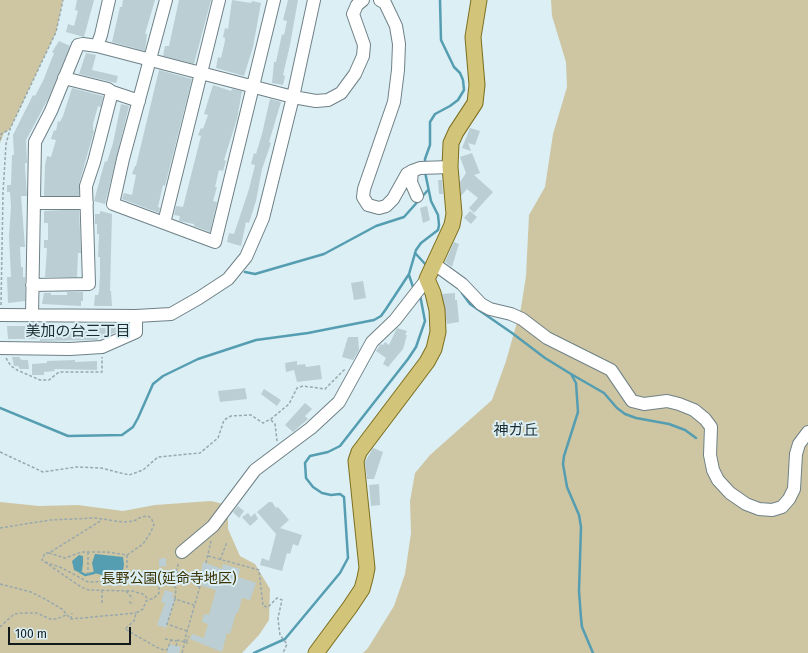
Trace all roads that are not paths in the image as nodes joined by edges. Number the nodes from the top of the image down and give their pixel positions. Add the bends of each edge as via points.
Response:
1 (109, 0) edge
2 (166, 0) edge
3 (220, 0) edge
4 (274, 0) edge
5 (314, 0) edge
6 (363, 0) edge
7 (380, 0) edge
8 (479, 0) edge
9 (97, 46) junction
10 (150, 60) junction
11 (202, 73) junction
12 (64, 78) junction
13 (253, 86) junction
14 (112, 92) junction
15 (293, 97) junction
16 (139, 102) junction
17 (447, 167) junction
18 (416, 169) junction
19 (417, 196) dead end
20 (34, 203) junction
21 (87, 203) junction
22 (164, 223) junction
23 (433, 263) junction
24 (427, 279) junction
25 (32, 285) junction
26 (0, 315) edge
27 (32, 315) junction
28 (136, 316) junction
29 (3, 348) edge
30 (808, 432) edge
31 (182, 552) road end
32 (316, 653) edge

1 - 9 street
2 - 10 street
3 - 11 street
4 - 13 street
5 - 15 street
6 - 15 street via 353,14 364,45 363,56 355,74 341,93 328,100 316,101
7 - 18 street via 385,3 396,26 399,44 398,70 394,102 364,189 368,205 379,208 386,206 393,199 407,174
8 - 17 main road via 473,37 477,85 475,103 451,143
9 - 10 street
9 - 12 street via 78,45
10 - 11 street
10 - 16 street
11 - 13 street
11 - 22 street
12 - 14 street
12 - 20 street via 35,142
13 - 15 street
13 - 22 street via 215,242
14 - 16 street
14 - 21 street via 86,186
15 - 28 street via 263,218 254,242 240,266 216,288 171,314
16 - 22 street via 113,204
17 - 18 street
17 - 23 main road via 454,214 452,225
18 - 19 street via 411,182
20 - 21 street
20 - 25 street
21 - 25 street via 89,284
23 - 24 main road
23 - 30 street via 462,284 481,304 522,319 547,338 611,370 632,401 644,404 667,401 694,410 711,427 710,455 718,480 730,493 746,504 772,510 782,507 789,499 794,489 796,454 799,444
24 - 31 street via 395,320 372,342 340,402 277,455 255,470 213,526
24 - 32 main road via 437,310 438,332 434,349 359,452 356,461 367,568 365,578 350,607
25 - 27 street
26 - 27 street
27 - 28 street
28 - 29 street via 136,332 102,347

